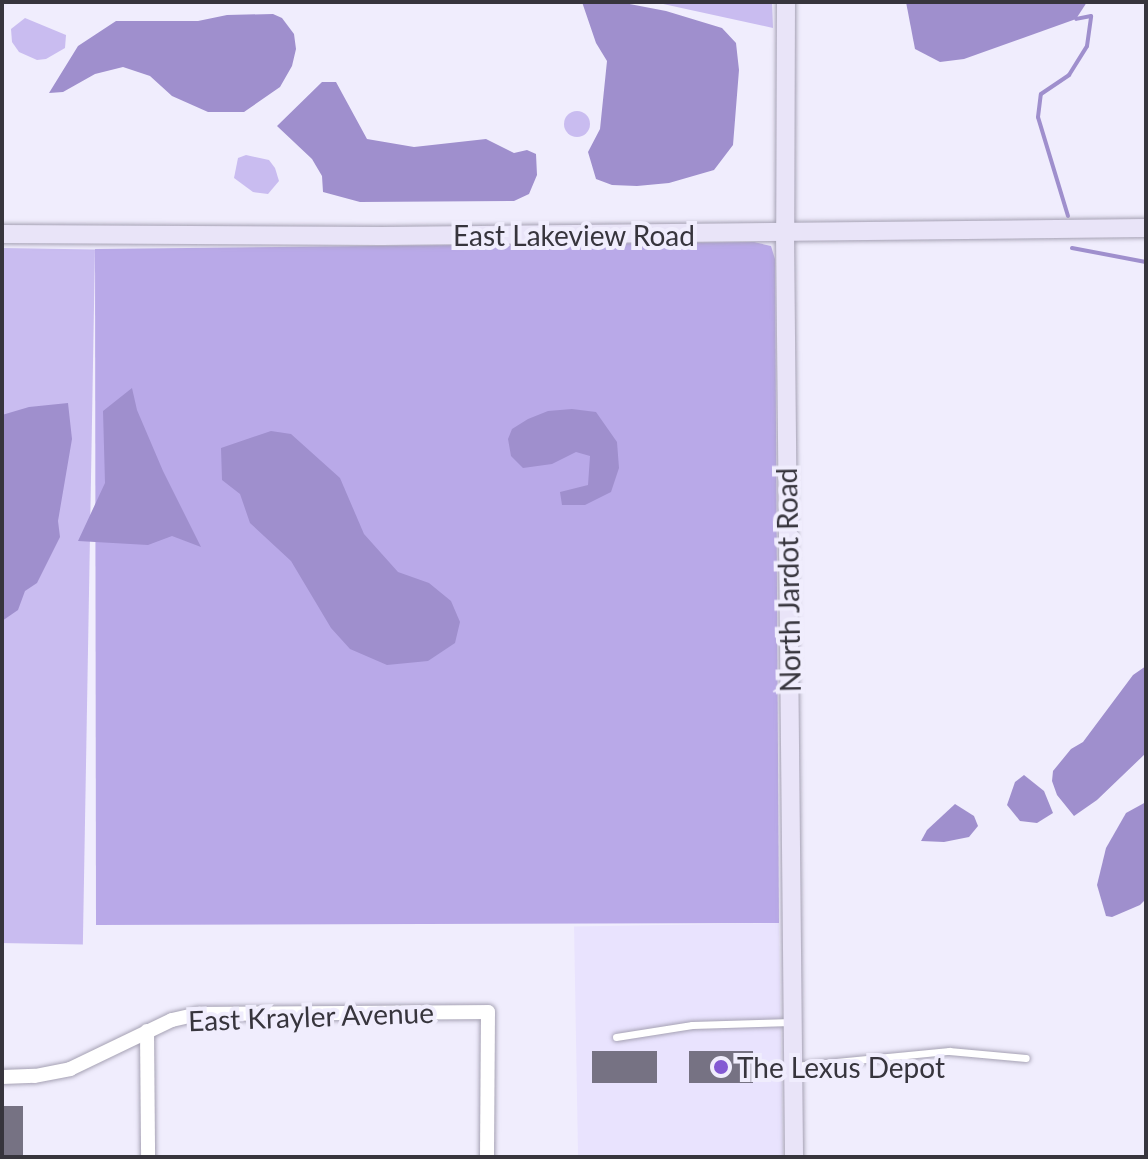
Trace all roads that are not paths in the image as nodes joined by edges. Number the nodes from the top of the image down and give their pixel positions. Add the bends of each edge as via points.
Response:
1 (786, 2) edge
2 (1146, 228) edge
3 (785, 233) junction
4 (2, 234) edge
5 (793, 1022) junction
6 (147, 1031) junction
7 (616, 1037) dead end
8 (1026, 1058) dead end
9 (793, 1066) junction
10 (2, 1077) edge
11 (148, 1157) edge
12 (487, 1157) edge
13 (794, 1157) edge

1 - 3 street, North Jardot Road
2 - 3 street, East Lakeview Road
3 - 4 street, East Lakeview Road
3 - 5 street, North Jardot Road
5 - 7 lane via 692,1025
5 - 9 street, North Jardot Road
6 - 10 street, East Krayler Avenue via 70,1069
6 - 11 street
6 - 12 street, East Krayler Avenue via 199,1014 488,1012
8 - 9 lane via 949,1051
9 - 13 street, North Jardot Road

